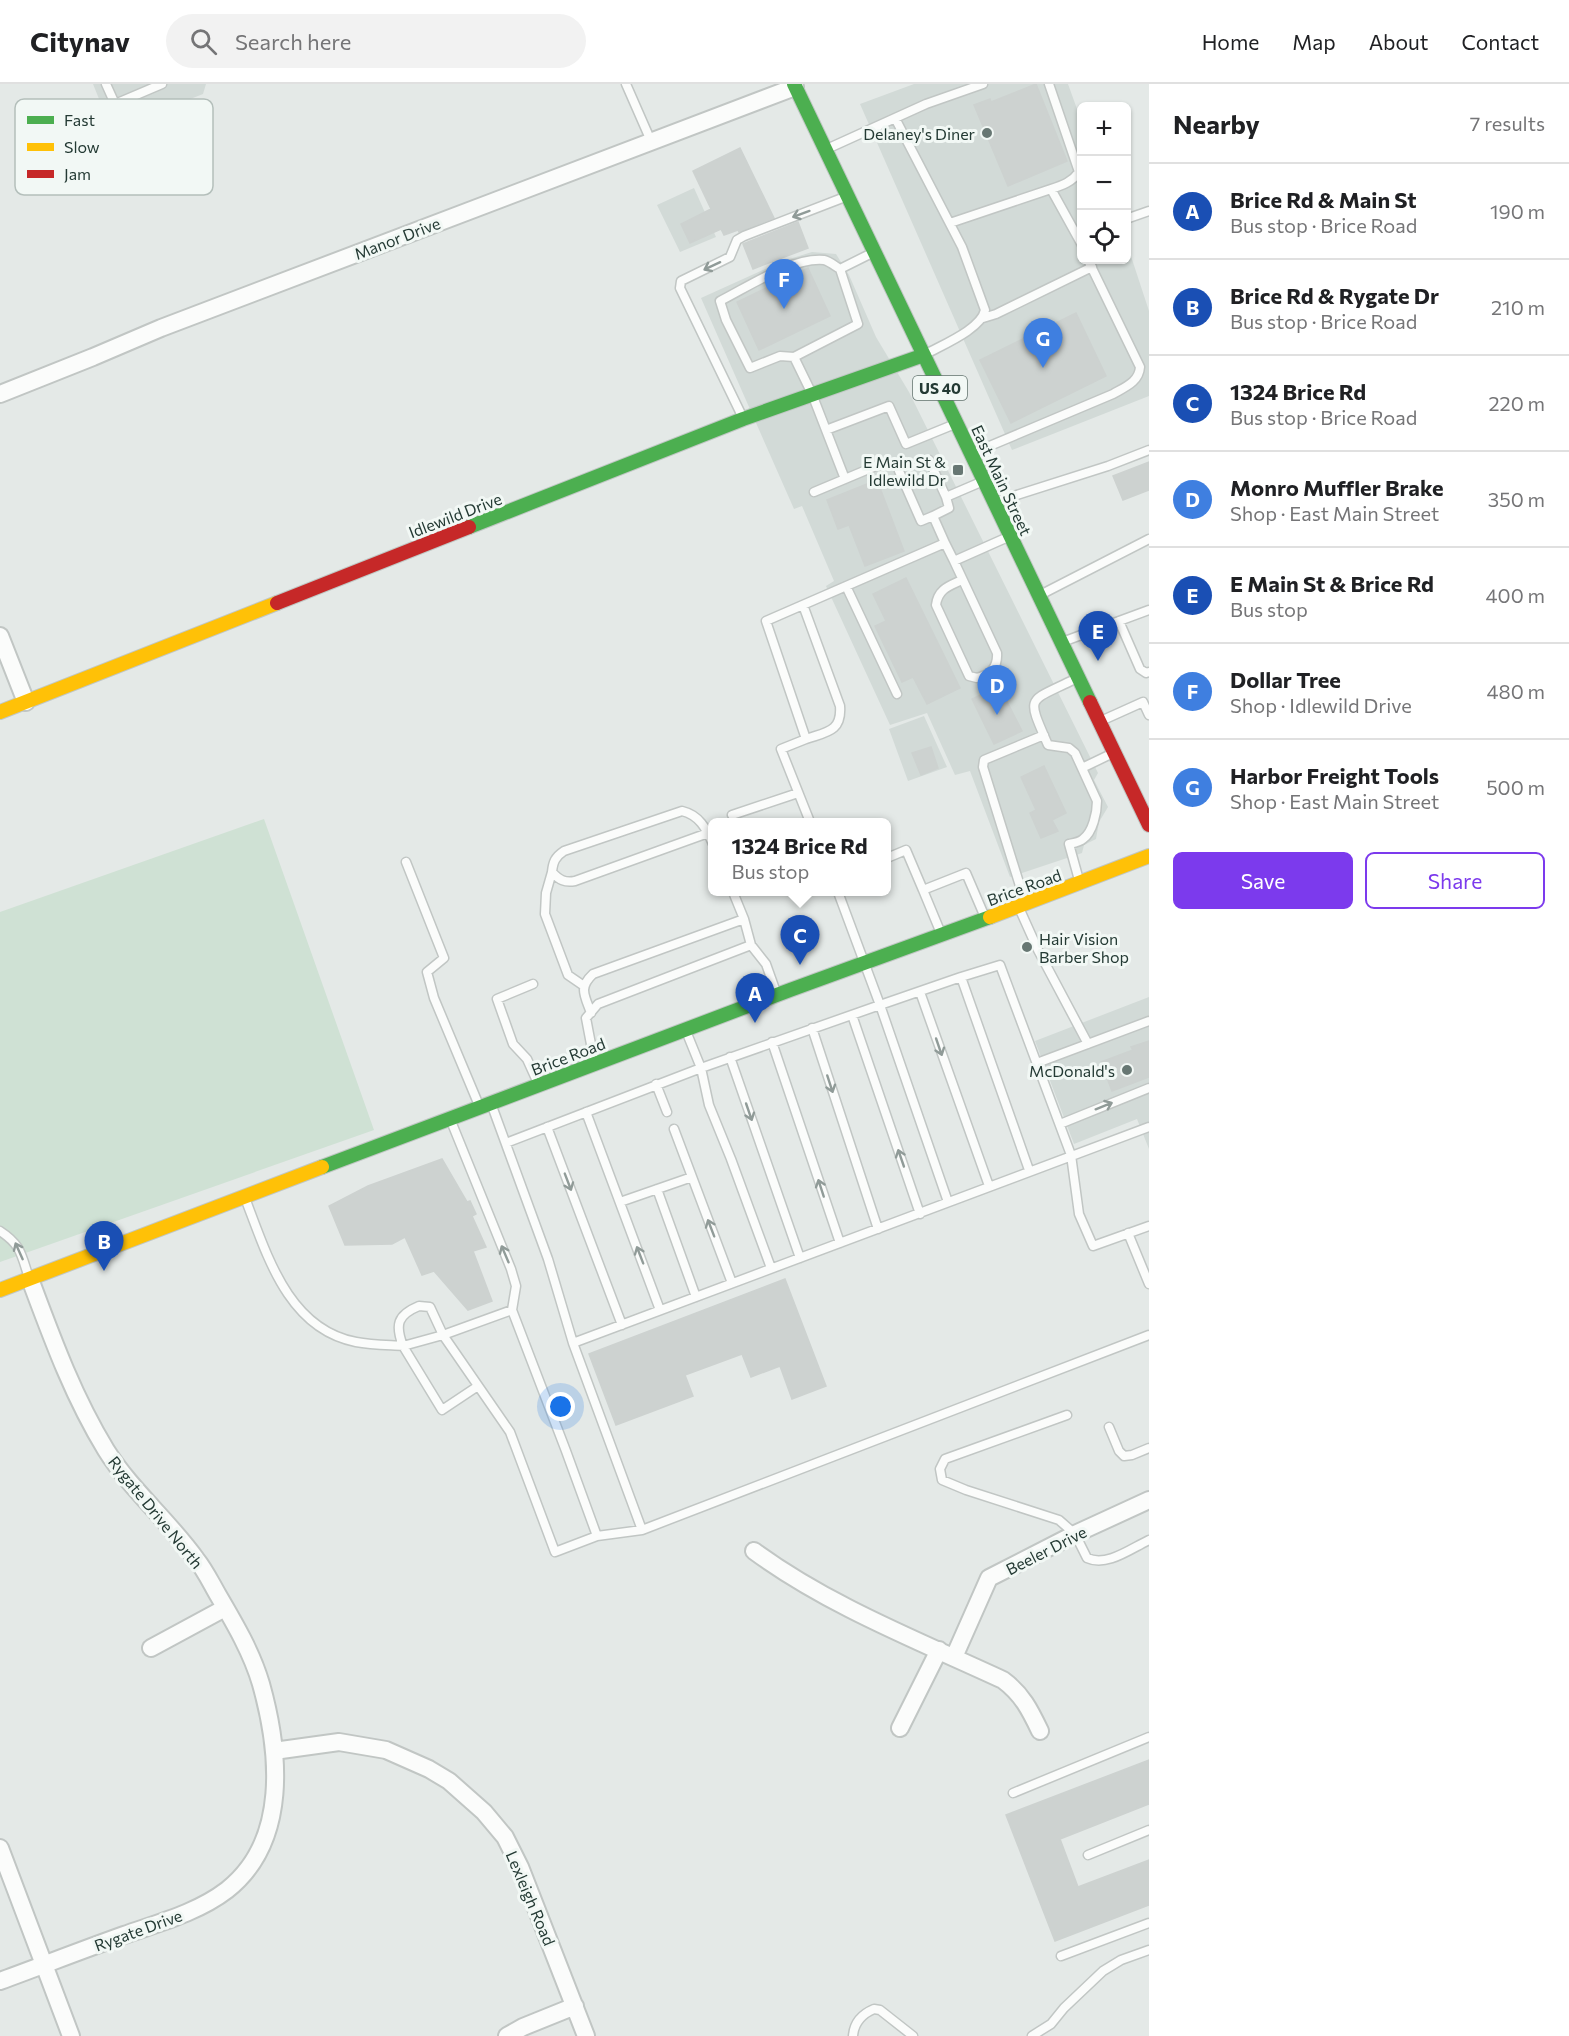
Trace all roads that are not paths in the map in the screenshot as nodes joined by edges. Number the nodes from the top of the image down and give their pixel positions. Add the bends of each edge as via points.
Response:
1 (106, 84) edge
2 (162, 84) edge
3 (626, 84) edge
4 (983, 84) edge
5 (1048, 84) edge
6 (795, 85) edge
7 (113, 99) edge
8 (127, 99) edge
9 (895, 118) junction
10 (651, 141) junction
11 (826, 150) junction
12 (1051, 189) junction
13 (848, 196) junction
14 (1149, 211) edge
15 (1131, 217) edge
16 (950, 223) junction
17 (1077, 232) edge
18 (874, 251) junction
19 (1088, 264) edge
20 (1090, 264) edge
21 (840, 269) junction
22 (983, 318) junction
23 (924, 355) junction
24 (794, 357) junction
25 (0, 394) edge
26 (812, 394) junction
27 (743, 419) junction
28 (957, 423) junction
29 (826, 430) junction
30 (1149, 450) edge
31 (971, 454) junction
32 (929, 460) dead end
33 (883, 463) dead end
34 (899, 471) dead end
35 (845, 479) junction
36 (984, 480) junction
37 (814, 492) dead end
38 (946, 497) junction
39 (994, 502) junction
40 (933, 516) junction
41 (1010, 536) junction
42 (1149, 539) edge
43 (945, 543) junction
44 (954, 561) junction
45 (962, 580) junction
46 (846, 586) junction
47 (1039, 596) junction
48 (803, 605) junction
49 (1149, 610) edge
50 (1119, 621) junction
51 (0, 636) edge
52 (1062, 642) junction
53 (1149, 672) edge
54 (1078, 678) junction
55 (897, 694) dead end
56 (1146, 700) edge
57 (26, 702) junction
58 (0, 712) edge
59 (1149, 715) edge
60 (1099, 722) junction
61 (1044, 735) junction
62 (806, 740) junction
63 (1114, 752) junction
64 (1082, 768) junction
65 (798, 793) junction
66 (732, 815) dead end
67 (808, 818) edge
68 (1149, 825) edge
69 (708, 833) joint
70 (891, 856) edge
71 (1149, 856) edge
72 (406, 862) dead end
73 (552, 872) junction
74 (1081, 884) junction
75 (923, 890) junction
76 (735, 896) edge
77 (840, 896) edge
78 (1022, 905) junction
79 (985, 918) junction
80 (744, 919) junction
81 (941, 934) junction
82 (751, 945) junction
83 (864, 962) junction
84 (961, 977) junction
85 (533, 984) dead end
86 (584, 986) junction
87 (920, 992) junction
88 (777, 995) junction
89 (880, 1005) junction
90 (591, 1013) junction
91 (852, 1015) junction
92 (1149, 1021) edge
93 (812, 1028) junction
94 (685, 1029) junction
95 (772, 1042) junction
96 (1088, 1044) junction
97 (730, 1057) junction
98 (595, 1063) junction
99 (1037, 1063) junction
100 (701, 1068) junction
101 (539, 1084) junction
102 (656, 1084) junction
103 (1149, 1088) edge
104 (485, 1105) junction
105 (586, 1112) junction
106 (667, 1112) dead end
107 (450, 1118) junction
108 (1060, 1124) junction
109 (547, 1127) junction
110 (1149, 1127) edge
111 (674, 1129) dead end
112 (506, 1143) junction
113 (1071, 1155) junction
114 (1029, 1170) junction
115 (692, 1177) junction
116 (989, 1186) junction
117 (657, 1189) junction
118 (243, 1195) junction
119 (620, 1202) junction
120 (948, 1202) junction
121 (920, 1214) junction
122 (1149, 1226) edge
123 (878, 1229) junction
124 (0, 1231) edge
125 (1128, 1233) junction
126 (840, 1243) junction
127 (800, 1258) junction
128 (771, 1268) junction
129 (30, 1279) junction
130 (732, 1282) junction
131 (1149, 1284) edge
132 (0, 1290) edge
133 (696, 1297) junction
134 (512, 1310) junction
135 (660, 1310) junction
136 (622, 1325) junction
137 (443, 1335) junction
138 (1149, 1335) edge
139 (573, 1343) junction
140 (403, 1346) junction
141 (478, 1386) junction
142 (1067, 1414) dead end
143 (1109, 1427) dead end
144 (1149, 1448) edge
145 (1149, 1500) edge
146 (642, 1530) junction
147 (1075, 1534) junction
148 (597, 1536) junction
149 (1149, 1540) edge
150 (754, 1551) dead end
151 (225, 1608) junction
152 (151, 1648) dead end
153 (947, 1654) junction
154 (900, 1728) dead end
155 (1040, 1731) dead end
156 (1149, 1737) edge
157 (274, 1751) junction
158 (1012, 1793) dead end
159 (1149, 1830) edge
160 (0, 1848) edge
161 (259, 1853) joint
162 (1088, 1855) dead end
163 (1149, 1923) edge
164 (1149, 1950) edge
165 (1061, 1956) dead end
166 (44, 1965) junction
167 (0, 1981) edge
168 (575, 2006) junction
169 (71, 2036) edge
170 (507, 2036) edge
171 (586, 2036) edge
172 (853, 2036) edge
173 (913, 2036) edge
174 (1032, 2036) edge

1 - 7 lane
2 - 8 lane
3 - 10 lane
4 - 9 lane
5 - 12 lane via 1079,172 1069,182
6 - 10 street, Manor Drive
6 - 11 main road, East Main Street / US 40
9 - 11 lane
9 - 16 lane
10 - 25 street, Manor Drive
11 - 13 main road, East Main Street / US 40
12 - 16 lane
12 - 17 lane
13 - 18 main road, East Main Street / US 40
13 -> 27 lane via 737,240 730,257 681,281 680,288
14 - 15 lane
16 - 22 lane via 985,310
18 - 21 lane
18 - 23 main road, East Main Street / US 40
19 - 22 lane
20 - 31 lane via 1140,367 1139,374 1113,394
21 - 24 lane via 858,324
21 - 24 lane via 826,260 787,267 720,301 750,368 780,356
22 - 23 lane
23 - 26 main road, Idlewild Drive
23 - 28 main road, East Main Street / US 40
24 - 26 lane
26 - 27 main road, Idlewild Drive
26 - 29 lane
27 - 57 main road, Idlewild Drive
28 - 29 lane via 906,444 890,406
28 - 31 main road, East Main Street / US 40
29 - 35 lane
30 - 39 lane
31 - 36 main road, East Main Street / US 40
32 - 38 lane
33 - 35 lane
34 - 40 lane via 921,521
35 - 37 lane
36 - 38 lane
36 - 39 main road, East Main Street / US 40
38 - 40 lane via 949,508
39 - 41 main road, East Main Street / US 40
40 - 43 lane
41 - 44 lane
41 - 47 main road, East Main Street / US 40
42 - 47 lane
43 - 44 lane
43 - 46 lane
44 - 45 lane
45 - 45 lane via 997,653 994,670 977,678 969,676 936,605 942,589
46 - 48 lane
46 - 55 lane
47 - 52 main road, East Main Street / US 40
48 - 62 lane via 841,717 834,729
48 - 62 lane via 766,621
49 - 50 lane
50 - 52 lane
50 - 53 lane via 1140,669
51 - 57 street
52 - 54 main road, East Main Street / US 40
54 - 60 main road, East Main Street / US 40
54 - 61 lane via 1037,698 1033,704
56 - 59 lane
56 - 60 lane
57 - 58 main road, Idlewild Drive
60 - 63 main road, East Main Street / US 40
61 - 64 lane via 1048,745 1069,748 1075,753
61 - 78 lane via 984,760 983,767
62 - 65 lane via 781,749
63 - 64 lane
63 - 68 main road, East Main Street / US 40
64 - 74 lane via 1097,801 1097,810 1083,840 1069,844
65 - 66 lane
65 - 67 lane
69 - 73 lane via 575,881 559,879
69 - 73 lane via 693,814 682,811 564,851 557,855
70 - 75 lane via 906,850
71 - 74 main road, Brice Road
72 - 104 lane via 444,958 427,972 434,998
73 - 86 lane via 545,914 568,975
74 - 78 main road, Brice Road
75 - 79 lane via 966,873
75 - 81 lane
76 - 80 lane
77 - 83 lane
78 - 79 main road, Brice Road
78 - 96 lane via 1038,950
79 - 81 main road, Brice Road
80 - 82 lane
80 - 86 lane via 593,974
81 - 83 main road, Brice Road
82 - 88 lane via 766,964
82 - 90 lane via 598,1004
83 - 88 main road, Brice Road
83 - 89 lane
84 - 87 lane
84 - 99 lane via 1000,965
84 - 114 lane
85 - 101 lane via 497,999 513,1044 527,1059
86 - 90 lane
87 - 89 lane
87 -> 116 lane
88 - 94 main road, Brice Road
89 - 91 lane
89 - 120 lane
90 - 98 lane via 586,1018
91 - 93 lane
121 -> 91 lane
92 - 96 lane
93 - 95 lane
93 -> 123 lane
94 - 98 main road, Brice Road
94 - 100 lane
95 - 97 lane
126 -> 95 lane
96 - 99 lane
97 - 100 lane
97 -> 127 lane
98 - 101 main road, Brice Road
99 - 108 lane
100 - 102 lane
100 - 128 lane via 709,1105
101 - 104 main road, Brice Road
102 - 105 lane
102 - 106 lane
108 -> 103 lane
104 - 107 main road, Brice Road
104 - 112 lane
105 - 109 lane
105 - 119 lane
107 - 118 main road, Brice Road
134 -> 107 lane via 516,1286 511,1269
108 - 113 lane
109 - 112 lane
109 -> 136 lane
110 - 113 lane
111 - 115 lane
112 - 139 lane
113 - 114 lane
113 - 125 lane via 1079,1214 1093,1245
114 - 116 lane
115 - 117 lane
130 -> 115 lane
116 - 120 lane
117 - 119 lane
117 - 133 lane
118 - 129 main road, Brice Road
118 - 140 lane via 281,1285 297,1308 321,1328 355,1342
135 -> 119 lane
120 - 121 lane
121 - 123 lane
122 - 125 lane
123 - 126 lane
129 -> 124 lane via 20,1248
125 - 131 lane
126 - 127 lane
127 - 128 lane
128 - 130 lane
129 - 132 main road, Brice Road
129 - 151 street, Rygate Drive North via 82,1410 129,1482 198,1561
130 - 133 lane
133 - 135 lane
134 - 137 lane
134 - 148 lane
135 - 136 lane
136 - 139 lane
137 - 140 lane
137 - 140 lane via 430,1307 419,1306 407,1311 400,1320 398,1331
137 - 141 lane
138 - 146 lane
139 - 146 lane
140 - 141 lane via 442,1410
141 - 148 lane via 510,1432 555,1552
142 - 147 lane via 945,1459 940,1469 942,1480 1059,1520
143 - 144 lane via 1124,1456
145 - 147 street, Beeler Drive
146 - 148 lane
147 - 149 lane via 1087,1558 1094,1561 1106,1560
147 - 153 street, Beeler Drive via 989,1578
150 - 153 street via 816,1591
151 - 152 street
151 - 157 street, Rygate Drive North via 261,1684
153 - 154 street, Beeler Drive
153 - 155 street via 1016,1690
156 - 158 lane
157 - 161 street, Rygate Drive North via 274,1803
157 - 168 street, Lexleigh Road via 339,1742 386,1750 429,1769 466,1795 505,1837
159 - 162 lane
160 - 166 street
161 - 166 street, Rygate Drive via 245,1872 209,1901
163 - 165 lane
164 - 174 lane via 1103,1971 1051,2024
166 - 167 street, Rygate Drive
166 - 169 street
168 - 170 street
168 - 171 street, Lexleigh Road
172 - 173 lane via 859,2019 874,2009

